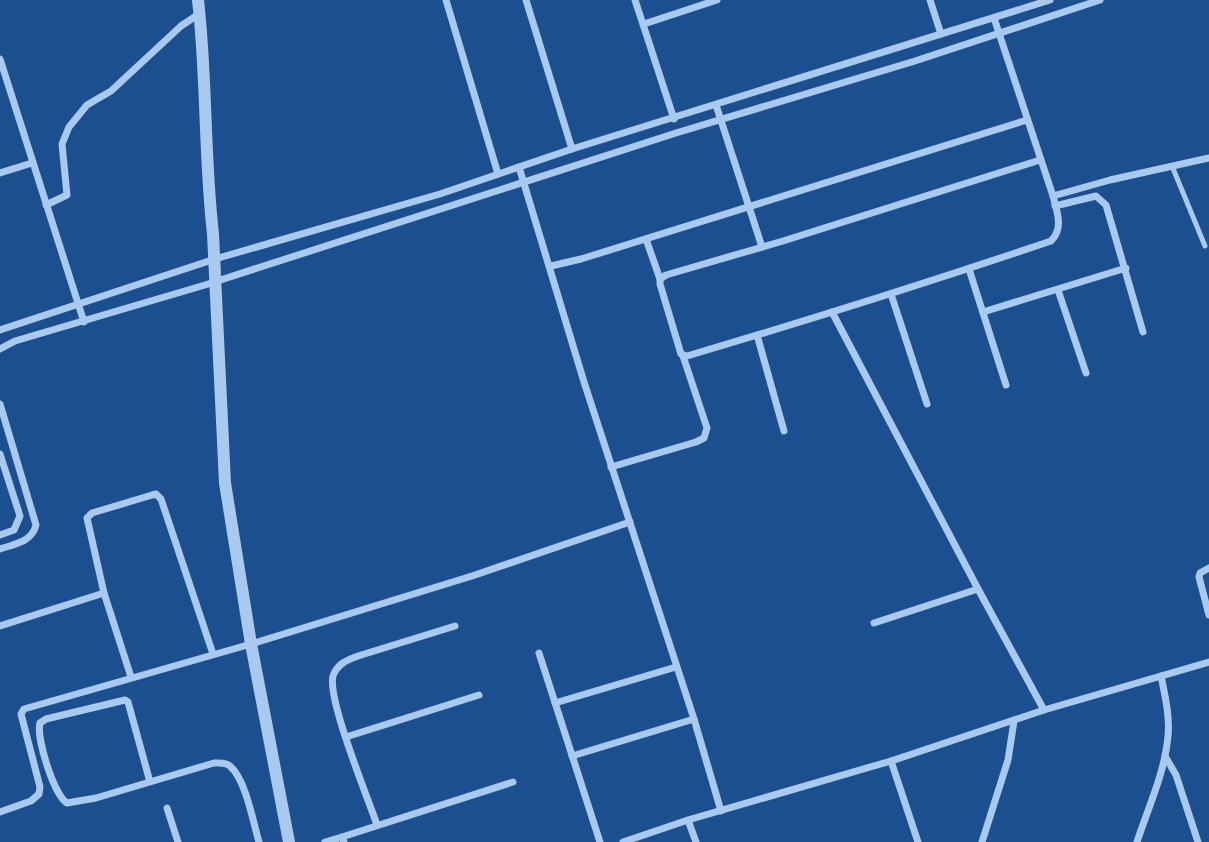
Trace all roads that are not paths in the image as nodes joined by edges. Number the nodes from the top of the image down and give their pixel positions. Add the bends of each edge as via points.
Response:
1 (446, 0) edge
2 (526, 0) edge
3 (635, 0) edge
4 (717, 0) edge
5 (930, 0) edge
6 (1050, 0) edge
7 (1100, 0) edge
8 (199, 7) edge
9 (994, 18) junction
10 (644, 24) junction
11 (941, 34) junction
12 (998, 34) junction
13 (0, 59) edge
14 (9, 89) junction
15 (0, 92) edge
16 (716, 105) junction
17 (674, 119) junction
18 (721, 120) junction
19 (1027, 120) junction
20 (572, 149) junction
21 (1209, 158) edge
22 (1040, 160) junction
23 (32, 163) junction
24 (1172, 166) junction
25 (519, 167) junction
26 (0, 173) edge
27 (498, 174) junction
28 (524, 182) junction
29 (1053, 196) junction
30 (46, 205) junction
31 (748, 206) junction
32 (1055, 206) junction
33 (646, 239) junction
34 (1205, 246) dead end
35 (762, 247) junction
36 (215, 260) junction
37 (551, 266) junction
38 (1126, 268) junction
39 (969, 269) junction
40 (660, 279) junction
41 (216, 282) junction
42 (1058, 290) junction
43 (891, 293) junction
44 (78, 304) junction
45 (832, 312) junction
46 (983, 312) junction
47 (84, 322) junction
48 (0, 330) edge
49 (1143, 332) dead end
50 (757, 335) junction
51 (0, 349) edge
52 (683, 356) junction
53 (1086, 373) dead end
54 (1006, 385) dead end
55 (0, 404) edge
56 (927, 404) dead end
57 (784, 431) dead end
58 (0, 454) edge
59 (611, 467) junction
60 (630, 522) junction
61 (19, 523) junction
62 (34, 532) junction
63 (0, 535) edge
64 (0, 549) edge
65 (1209, 568) edge
66 (978, 590) junction
67 (104, 593) junction
68 (1209, 615) edge
69 (874, 623) dead end
70 (455, 625) dead end
71 (0, 626) edge
72 (251, 644) junction
73 (539, 653) dead end
74 (213, 654) junction
75 (1209, 662) edge
76 (676, 667) junction
77 (1161, 676) junction
78 (131, 677) junction
79 (479, 695) dead end
80 (555, 703) junction
81 (1044, 710) junction
82 (694, 719) junction
83 (1014, 721) junction
84 (346, 737) junction
85 (1165, 756) junction
86 (572, 757) junction
87 (891, 761) junction
88 (150, 782) junction
89 (513, 782) dead end
90 (167, 808) dead end
91 (0, 811) edge
92 (721, 811) junction
93 (688, 820) junction
94 (377, 825) junction
95 (343, 839) edge
96 (178, 842) edge
97 (259, 842) edge
98 (289, 842) edge
99 (326, 842) edge
100 (600, 842) edge
101 (623, 842) edge
102 (696, 842) edge
103 (918, 842) edge
104 (982, 842) edge
105 (1137, 842) edge
106 (1198, 842) edge

1 - 27 street
2 - 20 street
3 - 10 street
4 - 10 street
5 - 11 street
6 - 9 street
7 - 12 street
8 - 30 street via 111,91 87,105 69,127 62,144 67,195
8 - 36 street
9 - 11 street
9 - 12 street
10 - 17 street
11 - 16 street
12 - 18 street
12 - 19 street
13 - 14 street
14 - 15 street
14 - 23 street
16 - 17 street
16 - 18 street
17 - 20 street
18 - 28 street
18 - 31 street
19 - 22 street
19 - 31 street
20 - 25 street
21 - 24 street
22 - 29 street
22 - 35 street
23 - 26 street
23 - 30 street
24 - 29 street
24 - 34 lane
25 - 27 street
25 - 28 street
27 - 36 street
28 - 37 street
28 - 41 street
29 - 32 street
30 - 44 street
31 - 33 street
31 - 35 street
32 - 38 street via 1096,196 1101,199
32 - 39 street via 1059,230 1051,241
33 - 37 street
33 - 40 street
35 - 40 street
36 - 41 street
36 - 44 street
37 - 59 street
38 - 42 street
38 - 49 street
39 - 43 street
39 - 46 street
40 - 52 street
41 - 47 street
41 - 72 street via 225,484
42 - 46 street
42 - 53 street
43 - 45 street
43 - 56 street
44 - 47 street
44 - 48 street
45 - 50 street
45 - 66 street
46 - 54 street
47 - 51 street
50 - 52 street
50 - 57 street
52 - 59 street via 706,428 704,438
55 - 62 street via 36,525
58 - 61 street
59 - 60 street
60 - 72 street
60 - 76 street
61 - 62 street
61 - 63 street
62 - 64 street via 26,540
65 - 68 street via 1199,577
66 - 69 street
66 - 81 street
67 - 71 street
67 - 74 street via 88,518 156,494
67 - 78 street
70 - 84 street via 388,645 338,667 332,685
72 - 74 street
72 - 98 street
73 - 80 street
74 - 78 street
75 - 77 street
76 - 80 street
76 - 82 street
77 - 81 street
77 - 85 street via 1169,727
78 - 91 street via 24,709 21,714 39,794
79 - 84 street
80 - 86 street
81 - 83 street
82 - 86 street
82 - 92 street
83 - 87 street
83 - 104 street via 1008,760
84 - 94 street
85 - 105 street
85 - 106 street
86 - 100 street
87 - 92 street
87 - 103 street
88 - 88 street via 66,803 57,792 39,735 40,723 125,700
88 - 97 street via 214,763 229,765 244,791
89 - 94 street
90 - 96 street
92 - 93 street
93 - 101 street
93 - 102 street
94 - 95 street
95 - 99 street

